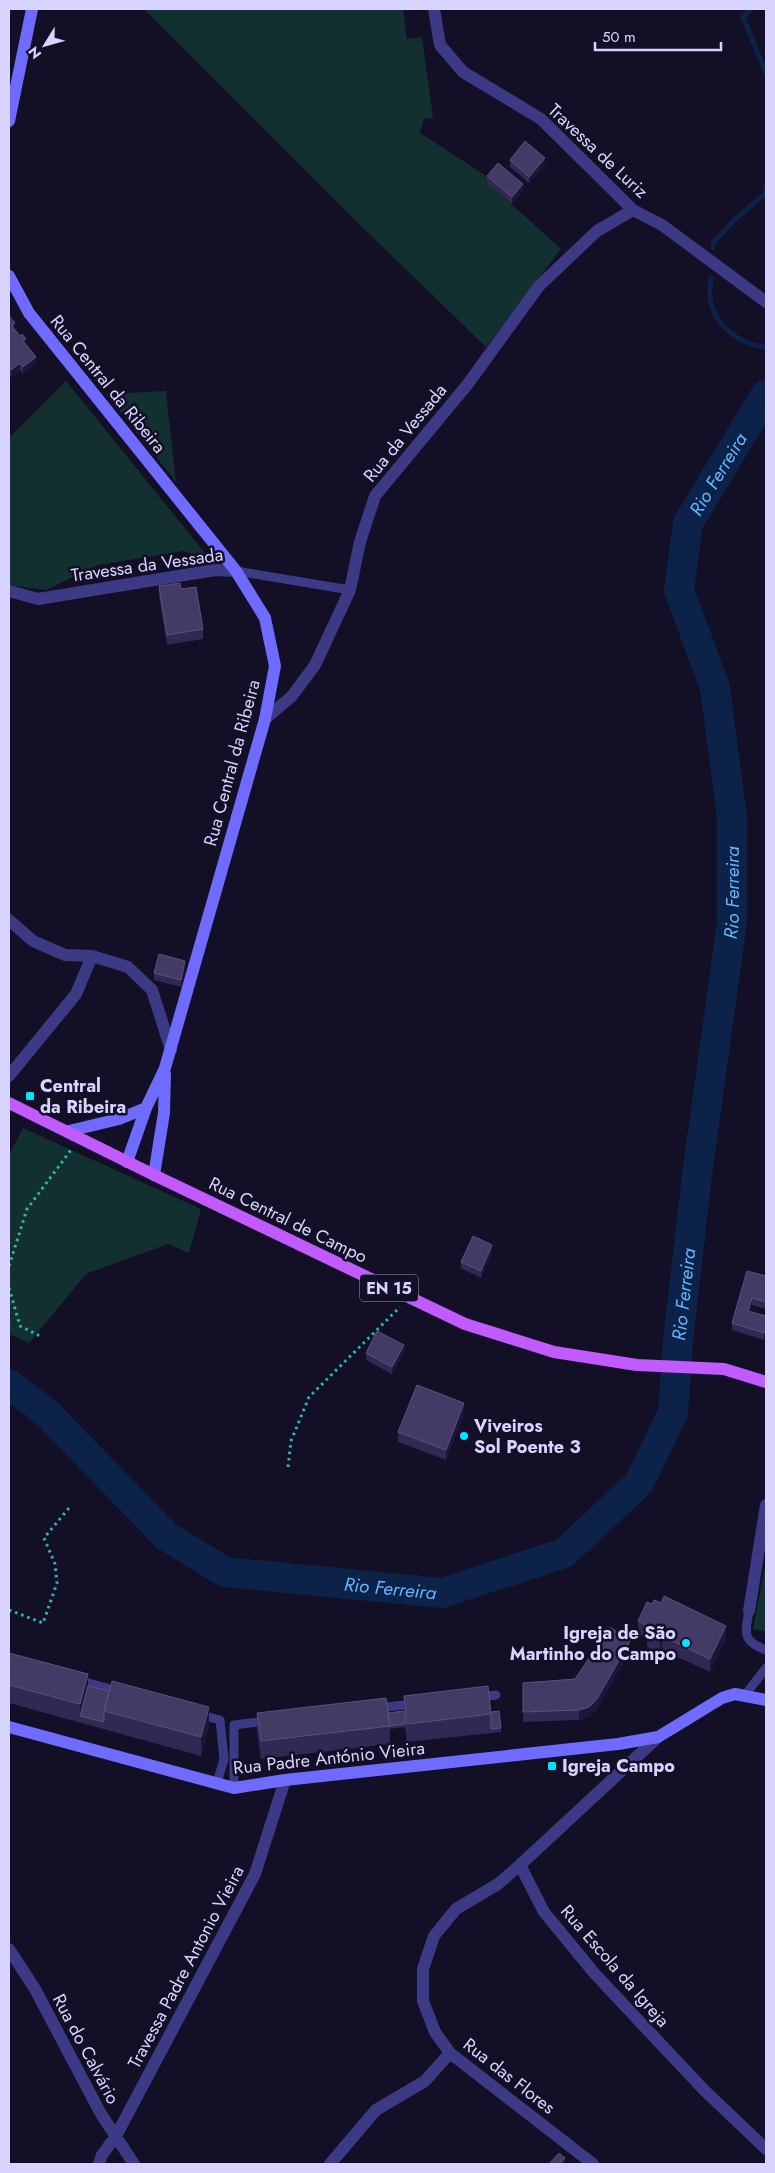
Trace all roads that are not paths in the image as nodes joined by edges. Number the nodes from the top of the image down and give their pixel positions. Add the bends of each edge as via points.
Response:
1 (32, 9) edge
2 (434, 9) edge
3 (9, 120) edge
4 (633, 210) junction
5 (9, 276) edge
6 (766, 302) edge
7 (236, 571) junction
8 (350, 590) junction
9 (9, 591) edge
10 (266, 719) junction
11 (9, 920) edge
12 (92, 956) junction
13 (171, 1050) junction
14 (165, 1068) junction
15 (9, 1076) edge
16 (9, 1103) edge
17 (146, 1108) junction
18 (69, 1131) junction
19 (127, 1162) junction
20 (154, 1175) junction
21 (766, 1382) edge
22 (766, 1505) edge
23 (749, 1611) joint
24 (766, 1650) edge
25 (766, 1668) edge
26 (66, 1677) edge
27 (496, 1695) dead end
28 (745, 1695) junction
29 (133, 1696) edge
30 (467, 1698) edge
31 (766, 1700) edge
32 (428, 1702) edge
33 (370, 1709) edge
34 (191, 1712) edge
35 (273, 1720) edge
36 (9, 1727) edge
37 (658, 1737) junction
38 (285, 1780) junction
39 (216, 1783) junction
40 (234, 1788) junction
41 (520, 1865) junction
42 (9, 1949) edge
43 (450, 2053) junction
44 (116, 2136) junction
45 (766, 2149) edge
46 (585, 2162) edge
47 (99, 2164) edge
48 (134, 2164) edge
49 (330, 2164) edge

1 - 3 street
2 - 4 street, Travessa de Luriz via 440,45 463,72 540,119
4 - 6 street, Travessa de Luriz via 662,225
4 - 8 street, Rua da Vessada via 597,231 539,286 467,385 375,496 360,542
5 - 7 street, Rua Central da Ribeira via 29,314
7 - 8 lane, Travessa da Vessada
7 - 9 street, Travessa da Vessada via 215,570 38,599
7 - 10 street, Rua Central da Ribeira via 265,618 275,666
8 - 10 street, Rua da Vessada via 315,666 292,696
10 - 13 street, Rua Central da Ribeira
11 - 12 street via 33,941 65,955
12 - 13 street via 128,967 152,990
12 - 15 street via 76,994
13 - 14 street, Rua Central da Ribeira
14 - 17 street, Rua Central da Ribeira
14 - 20 street, Rua Central da Ribeira via 164,1113
16 - 18 main road, Rua Central de Campo / EN 15
17 - 18 street
17 - 19 street, Rua Central da Ribeira
18 - 19 main road, Rua Central de Campo / EN 15
19 - 20 main road, Rua Central de Campo / EN 15
20 - 21 main road, Rua Central de Campo / EN 15 via 465,1324 554,1352 637,1365 724,1369
22 - 23 street
23 - 24 lane via 747,1638
25 - 28 lane
26 - 29 lane
27 - 30 lane
28 - 31 street
28 - 37 street via 722,1698
32 - 33 lane
34 - 39 lane via 220,1720 224,1759
35 - 40 lane via 234,1725
36 - 39 street, Rua Padre António Vieira
37 - 38 street, Rua Padre António Vieira
37 - 41 street
38 - 40 street, Rua Padre António Vieira
38 - 44 street, Travessa Padre Antonio Vieira via 255,1874
39 - 40 street, Rua Padre António Vieira
41 - 43 street, Rua das Flores via 498,1884 456,1909 434,1936 423,1970 422,2001 435,2032
41 - 45 street, Rua Escola da Igreja via 544,1912 595,1974 704,2090
42 - 44 street, Rua do Calvário
43 - 46 street, Rua das Flores
43 - 49 street via 425,2081 376,2110
44 - 47 street, Travessa Padre Antonio Vieira
44 - 48 street, Rua do Calvário

